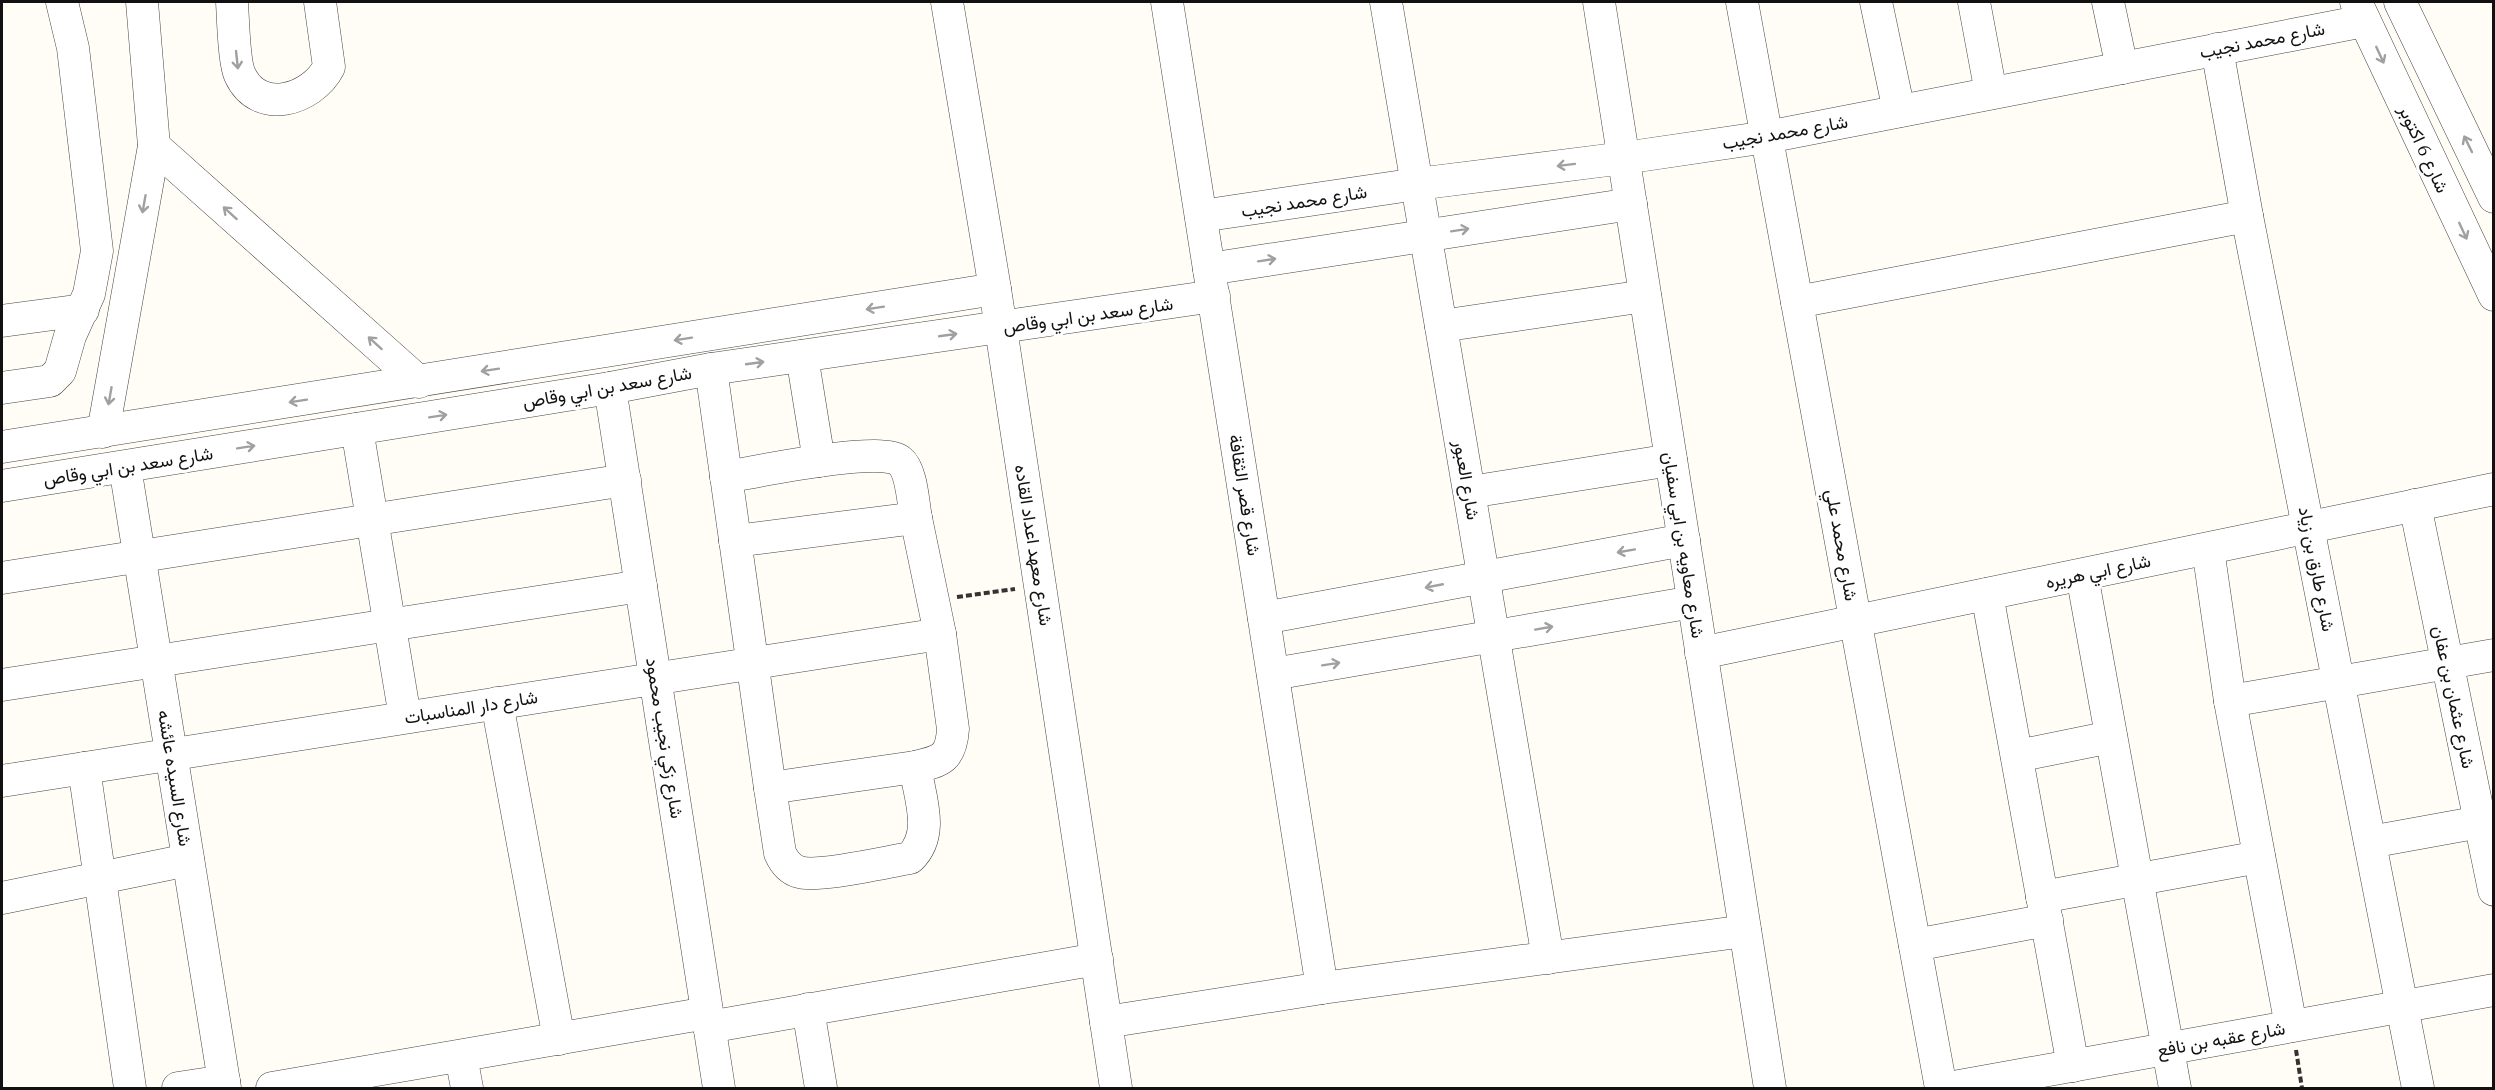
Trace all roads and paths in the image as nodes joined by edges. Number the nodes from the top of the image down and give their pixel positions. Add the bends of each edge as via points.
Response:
1 (62, 2) edge
2 (142, 2) edge
3 (232, 2) edge
4 (320, 2) edge
5 (947, 2) edge
6 (1167, 2) edge
7 (1386, 2) edge
8 (1599, 2) edge
9 (1742, 2) edge
10 (1876, 2) edge
11 (1974, 2) edge
12 (2108, 2) edge
13 (2400, 2) edge
14 (2360, 11) edge
15 (2217, 49) junction
16 (2122, 68) junction
17 (1991, 93) junction
18 (1899, 111) junction
19 (1767, 137) junction
20 (154, 146) junction
21 (1624, 158) junction
22 (1417, 184) junction
23 (2493, 197) edge
24 (1631, 204) junction
25 (1201, 216) junction
26 (2247, 216) junction
27 (1426, 236) junction
28 (1212, 283) junction
29 (995, 289) junction
30 (1645, 296) junction
31 (2493, 296) edge
32 (1797, 302) junction
33 (83, 310) junction
34 (2, 321) edge
35 (1441, 326) junction
36 (1000, 328) junction
37 (802, 356) junction
38 (711, 369) junction
39 (419, 382) junction
40 (2, 388) edge
41 (610, 388) junction
42 (357, 429) junction
43 (103, 432) junction
44 (2, 447) edge
45 (1671, 460) junction
46 (819, 461) junction
47 (125, 467) junction
48 (726, 477) junction
49 (624, 480) junction
50 (2, 486) edge
51 (2493, 489) edge
52 (1470, 492) junction
53 (2415, 505) junction
54 (916, 518) junction
55 (372, 520) junction
56 (2309, 527) junction
57 (1684, 540) junction
58 (735, 541) junction
59 (2208, 549) junction
60 (139, 557) junction
61 (2082, 575) junction
62 (1484, 577) junction
63 (2, 578) edge
64 (1040, 585) junction
65 (641, 586) junction
66 (1987, 594) junction
67 (933, 601) junction
68 (1693, 602) junction
69 (1264, 618) junction
70 (1856, 622) junction
71 (390, 625) junction
72 (940, 633) junction
73 (1494, 637) junction
74 (1701, 653) junction
75 (2493, 655) edge
76 (156, 661) junction
77 (753, 662) junction
78 (2446, 663) junction
79 (1273, 674) junction
80 (655, 678) junction
81 (2339, 682) junction
82 (2, 685) edge
83 (2230, 701) junction
84 (497, 703) junction
85 (405, 717) junction
86 (2111, 737) junction
87 (171, 754) junction
88 (2017, 756) junction
89 (915, 767) junction
90 (84, 768) junction
91 (2, 781) edge
92 (770, 788) junction
93 (2480, 822) junction
94 (2370, 842) junction
95 (2259, 857) junction
96 (188, 860) junction
97 (100, 879) junction
98 (2137, 880) junction
99 (2493, 890) edge
100 (2, 898) edge
101 (2045, 908) junction
102 (1745, 931) junction
103 (1915, 945) junction
104 (1548, 958) junction
105 (1096, 959) junction
106 (1322, 988) junction
107 (2493, 990) edge
108 (2402, 1006) junction
109 (808, 1009) junction
110 (708, 1020) junction
111 (1106, 1022) junction
112 (2291, 1026) junction
113 (559, 1039) junction
114 (2168, 1049) junction
115 (461, 1056) junction
116 (2059, 1075) edge
117 (225, 1085) edge
118 (130, 1089) edge
119 (178, 1089) edge
120 (272, 1089) edge
121 (467, 1089) edge
122 (719, 1089) edge
123 (821, 1089) edge
124 (1116, 1089) edge
125 (1770, 1089) edge
126 (1941, 1089) edge
127 (1948, 1089) edge
128 (2175, 1089) edge
129 (2302, 1089) edge
130 (2418, 1089) edge

1 - 33 street via 73,48 97,251
2 - 20 street
3 -> 4 street via 239,74 254,91 276,99 298,97 316,86 329,67
5 - 29 street, شارع معهد اعداد القاده
6 - 25 street, شارع قصر الثقافة
7 - 22 street, شارع العبور
8 - 21 street, شارع معاويه بن ابي سفيان
9 - 19 street, شارع محمد علي
10 - 18 street
11 - 17 street
12 - 16 street
23 -> 13 street
14 - 15 street, شارع محمد نجيب
14 -> 31 street, شارع 6 اكتوبر
15 - 16 street, شارع محمد نجيب
15 - 26 street, شارع طارق بن زياد
16 - 17 street, شارع محمد نجيب
17 - 18 street, شارع محمد نجيب
18 - 19 street, شارع محمد نجيب
19 - 21 street, شارع محمد نجيب
19 - 32 street, شارع محمد علي
39 -> 20 street
20 -> 43 street
21 -> 22 street, شارع محمد نجيب
21 - 24 street, شارع معاويه بن ابي سفيان
22 - 25 street, شارع محمد نجيب
22 - 27 street, شارع العبور
27 -> 24 street
24 - 30 street, شارع معاويه بن ابي سفيان
25 - 28 street, شارع قصر الثقافة
26 - 32 street
26 - 56 street, شارع طارق بن زياد
28 -> 27 street
27 - 35 street, شارع العبور
28 - 36 street, شارع سعد بن ابي وقاص
28 - 69 street, شارع قصر الثقافة
29 - 36 street, شارع معهد اعداد القاده
29 -> 39 street, شارع سعد بن ابي وقاص
30 - 35 street
30 - 45 street, شارع معاويه بن ابي سفيان
32 - 70 street, شارع محمد علي
33 - 34 street
33 - 40 street via 56,376 50,381
35 - 52 street, شارع العبور
37 -> 36 street, شارع سعد بن ابي وقاص
36 - 64 street, شارع معهد اعداد القاده
38 -> 37 street, شارع سعد بن ابي وقاص
37 - 46 street
38 - 41 street, شارع سعد بن ابي وقاص
38 - 48 street
39 -> 43 street, شارع سعد بن ابي وقاص
42 -> 41 street, شارع سعد بن ابي وقاص
41 - 49 street, شارع زكي نجيب محمود
47 -> 42 street, شارع سعد بن ابي وقاص
42 - 55 street
43 - 44 street, شارع سعد بن ابي وقاص
45 - 52 street
45 - 57 street, شارع معاويه بن ابي سفيان
46 - 48 street
46 - 54 street via 877,454 899,460 906,468
47 - 50 street, شارع سعد بن ابي وقاص
47 - 60 street, شارع السيده عائشه
48 - 58 street
49 - 55 street
49 - 65 street, شارع زكي نجيب محمود
51 - 53 street, شارع ابي هريره
52 - 62 street, شارع العبور
53 - 56 street, شارع ابي هريره
53 - 78 street, شارع عثمان بن عفان
54 - 58 street
54 - 67 street
55 - 60 street
55 - 71 street
56 - 59 street, شارع ابي هريره
56 - 81 street, شارع طارق بن زياد
57 -> 62 street
57 - 68 street, شارع معاويه بن ابي سفيان
58 - 77 street
59 - 61 street, شارع ابي هريره
59 - 83 street
60 - 63 street
60 - 76 street, شارع السيده عائشه
61 - 66 street, شارع ابي هريره
61 - 86 street
62 -> 69 street
62 - 73 street, شارع العبور
64 - 67 path
64 - 105 street, شارع معهد اعداد القاده
65 - 71 street
65 - 80 street, شارع زكي نجيب محمود
66 - 70 street, شارع ابي هريره
66 - 88 street
67 - 72 street
73 -> 68 street
68 - 74 street, شارع معاويه بن ابي سفيان
69 - 79 street, شارع قصر الثقافة
70 - 74 street, شارع ابي هريره
70 - 103 street, شارع محمد علي
71 - 76 street
71 - 85 street
72 - 77 street, شارع دار المناسبات
72 - 89 street via 952,744 937,762
79 -> 73 street
73 - 104 street, شارع العبور
74 - 102 street, شارع معاويه بن ابي سفيان
75 - 78 street
76 - 82 street
76 - 87 street, شارع السيده عائشه
77 - 80 street, شارع دار المناسبات
77 - 92 street
78 - 81 street
78 - 93 street, شارع عثمان بن عفان
79 - 106 street, شارع قصر الثقافة
80 - 84 street, شارع دار المناسبات
80 - 110 street, شارع زكي نجيب محمود
81 - 83 street
81 - 94 street, شارع طارق بن زياد
83 - 95 street
84 - 85 street, شارع دار المناسبات
84 - 113 street
85 - 87 street, شارع دار المناسبات
86 - 88 street
86 - 98 street
87 - 90 street, شارع دار المناسبات
87 - 96 street, شارع السيده عائشه
88 - 101 street
89 - 92 street
89 - 92 street via 925,827 924,840 910,858 808,874 791,868 780,853
90 - 91 street, شارع دار المناسبات
90 - 97 street
93 - 94 street
93 - 99 street, شارع عثمان بن عفان
94 - 108 street, شارع طارق بن زياد
95 - 98 street
95 - 112 street
96 - 97 street
96 - 117 street, شارع السيده عائشه
97 - 100 street
97 - 118 street
98 - 101 street
98 - 114 street
101 - 103 street
101 - 116 street
102 - 104 street
102 - 125 street, شارع معاويه بن ابي سفيان
103 - 126 street, شارع محمد علي
104 - 106 street
105 - 109 street
105 - 111 street, شارع معهد اعداد القاده
106 - 111 street
107 - 108 street, شارع عقبه بن نافع
108 - 112 street, شارع عقبه بن نافع
108 - 130 street, شارع طارق بن زياد
109 - 110 street
109 - 123 street
110 - 113 street
110 - 122 street, شارع زكي نجيب محمود
111 - 124 street, شارع معهد اعداد القاده
112 - 114 street, شارع عقبه بن نافع
112 - 129 path
113 - 115 street
114 - 116 street, شارع عقبه بن نافع
114 - 128 street
115 - 120 street
115 - 121 street
116 - 127 street, شارع عقبه بن نافع
117 - 119 street

